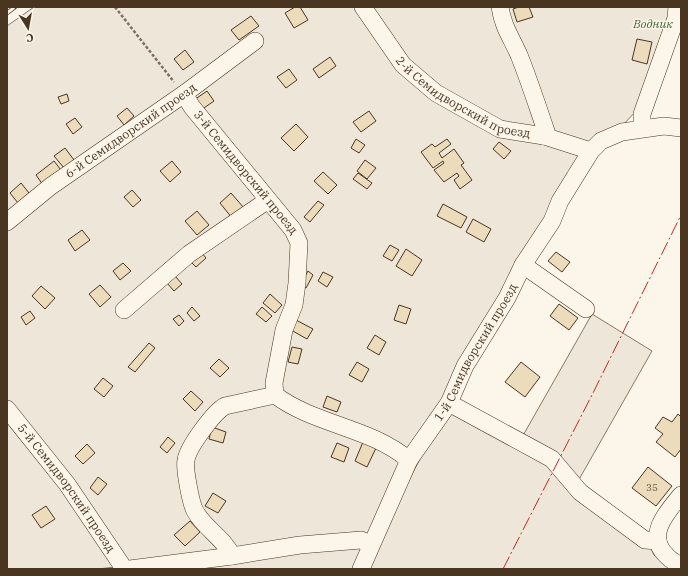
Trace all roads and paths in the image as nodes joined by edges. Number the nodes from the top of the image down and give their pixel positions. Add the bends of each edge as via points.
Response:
1 (115, 7) edge
2 (363, 7) edge
3 (500, 7) edge
4 (677, 7) edge
5 (255, 41) dead end
6 (184, 94) junction
7 (642, 128) junction
8 (681, 128) edge
9 (544, 136) junction
10 (596, 146) junction
11 (268, 200) junction
12 (7, 222) edge
13 (523, 265) junction
14 (586, 309) dead end
15 (124, 310) dead end
16 (275, 396) junction
17 (449, 403) junction
18 (7, 409) edge
19 (409, 460) junction
20 (681, 495) edge
21 (658, 541) junction
22 (370, 544) junction
23 (232, 556) junction
24 (681, 566) edge
25 (122, 569) edge
26 (130, 569) edge
27 (361, 569) edge

1 - 6 path
2 - 9 street, 2-й Семидворский проезд via 403,65 436,94 500,129
3 - 9 street via 503,24 535,98 546,131
4 - 7 street via 676,18 642,114
5 - 6 street, 6-й Семидворский проезд
6 - 11 street, 3-й Семидворский проезд
6 - 12 street, 6-й Семидворский проезд via 51,186
7 - 8 street
7 - 10 street via 622,132
9 - 10 street, 2-й Семидворский проезд
10 - 13 street, 1-й Семидворский проезд via 560,200 552,221
11 - 15 street via 189,254
11 - 16 street, 3-й Семидворский проезд via 293,230 299,243 294,306 284,330 274,383
13 - 14 street
13 - 17 street, 1-й Семидворский проезд via 507,298 465,366
16 - 19 street via 289,406 372,437
16 - 23 street via 225,406 218,410 203,429 186,459 195,510
17 - 19 street, 1-й Семидворский проезд
17 - 21 street via 552,459 580,492 645,540
18 - 25 street, 5-й Семидворский проезд via 67,484
19 - 22 street, 1-й Семидворский проезд
20 - 21 street via 659,526
21 - 24 street via 665,555
22 - 23 street via 362,540 300,545
22 - 27 street, 1-й Семидворский проезд
23 - 26 street

